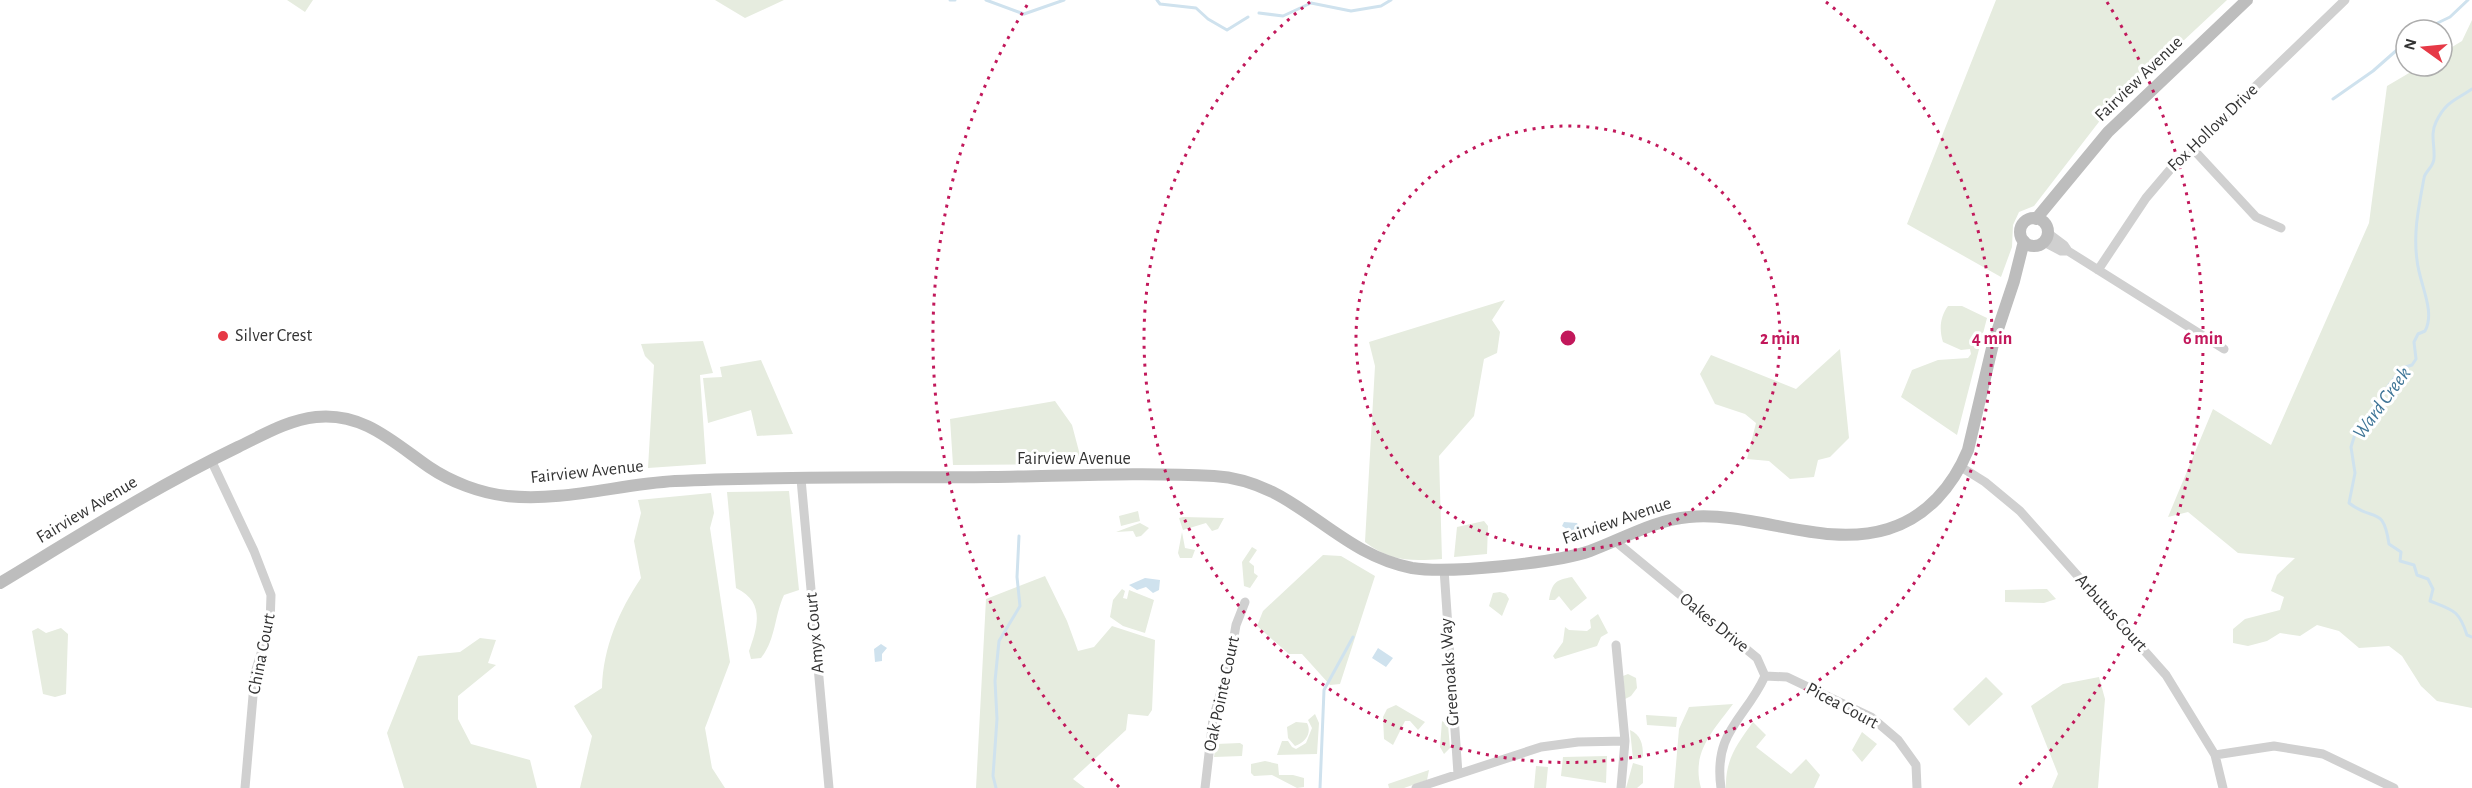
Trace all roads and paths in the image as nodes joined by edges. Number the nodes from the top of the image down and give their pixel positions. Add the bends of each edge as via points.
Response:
1 (2247, 0) edge
2 (2345, 0) edge
3 (2192, 148) junction
4 (2281, 228) dead end
5 (2039, 234) junction
6 (2098, 270) junction
7 (2224, 349) dead end
8 (211, 460) junction
9 (1961, 467) junction
10 (801, 479) junction
11 (1615, 541) junction
12 (1444, 569) junction
13 (0, 583) edge
14 (1245, 602) dead end
15 (1616, 645) dead end
16 (1765, 676) junction
17 (1625, 741) junction
18 (2215, 755) junction
19 (1458, 774) junction
20 (245, 788) edge
21 (829, 788) edge
22 (1205, 788) edge
23 (1416, 788) edge
24 (1621, 788) edge
25 (1721, 788) edge
26 (1917, 788) edge
27 (2223, 788) edge
28 (2394, 788) edge

1 - 5 main road, Fairview Avenue via 2108,132 2062,189
2 - 3 street, Fox Hollow Drive
3 - 4 street via 2256,217
3 - 6 street, Fox Hollow Drive via 2146,198
5 - 6 street via 2061,251 2068,251
5 - 9 main road, Fairview Avenue via 2014,281 2001,319
6 - 7 street
8 - 10 main road, Fairview Avenue via 293,422 337,416 368,425 453,480 511,496 671,481
8 - 13 main road, Fairview Avenue
8 - 20 street, China Court via 271,595 270,624 255,673
9 - 11 main road, Fairview Avenue via 1932,504 1905,522 1878,531 1841,534 1701,516 1671,519
9 - 18 street, Arbutus Court via 2020,511 2166,675
10 - 12 main road, Fairview Avenue via 1234,479 1284,496 1342,540 1369,554 1412,567
10 - 21 street, Amyx Court
11 - 12 main road, Fairview Avenue via 1558,559
11 - 16 street, Oakes Drive via 1757,658
12 - 19 street, Greenoaks Way
14 - 22 street, Oak Pointe Court via 1213,719
15 - 17 street
16 - 25 street via 1723,742 1718,769
16 - 26 street, Picea Court via 1787,677 1871,717 1898,740 1916,765
17 - 19 street via 1541,747
17 - 24 street
18 - 27 street, Arbutus Court
18 - 28 street via 2274,746 2323,754
19 - 23 street

